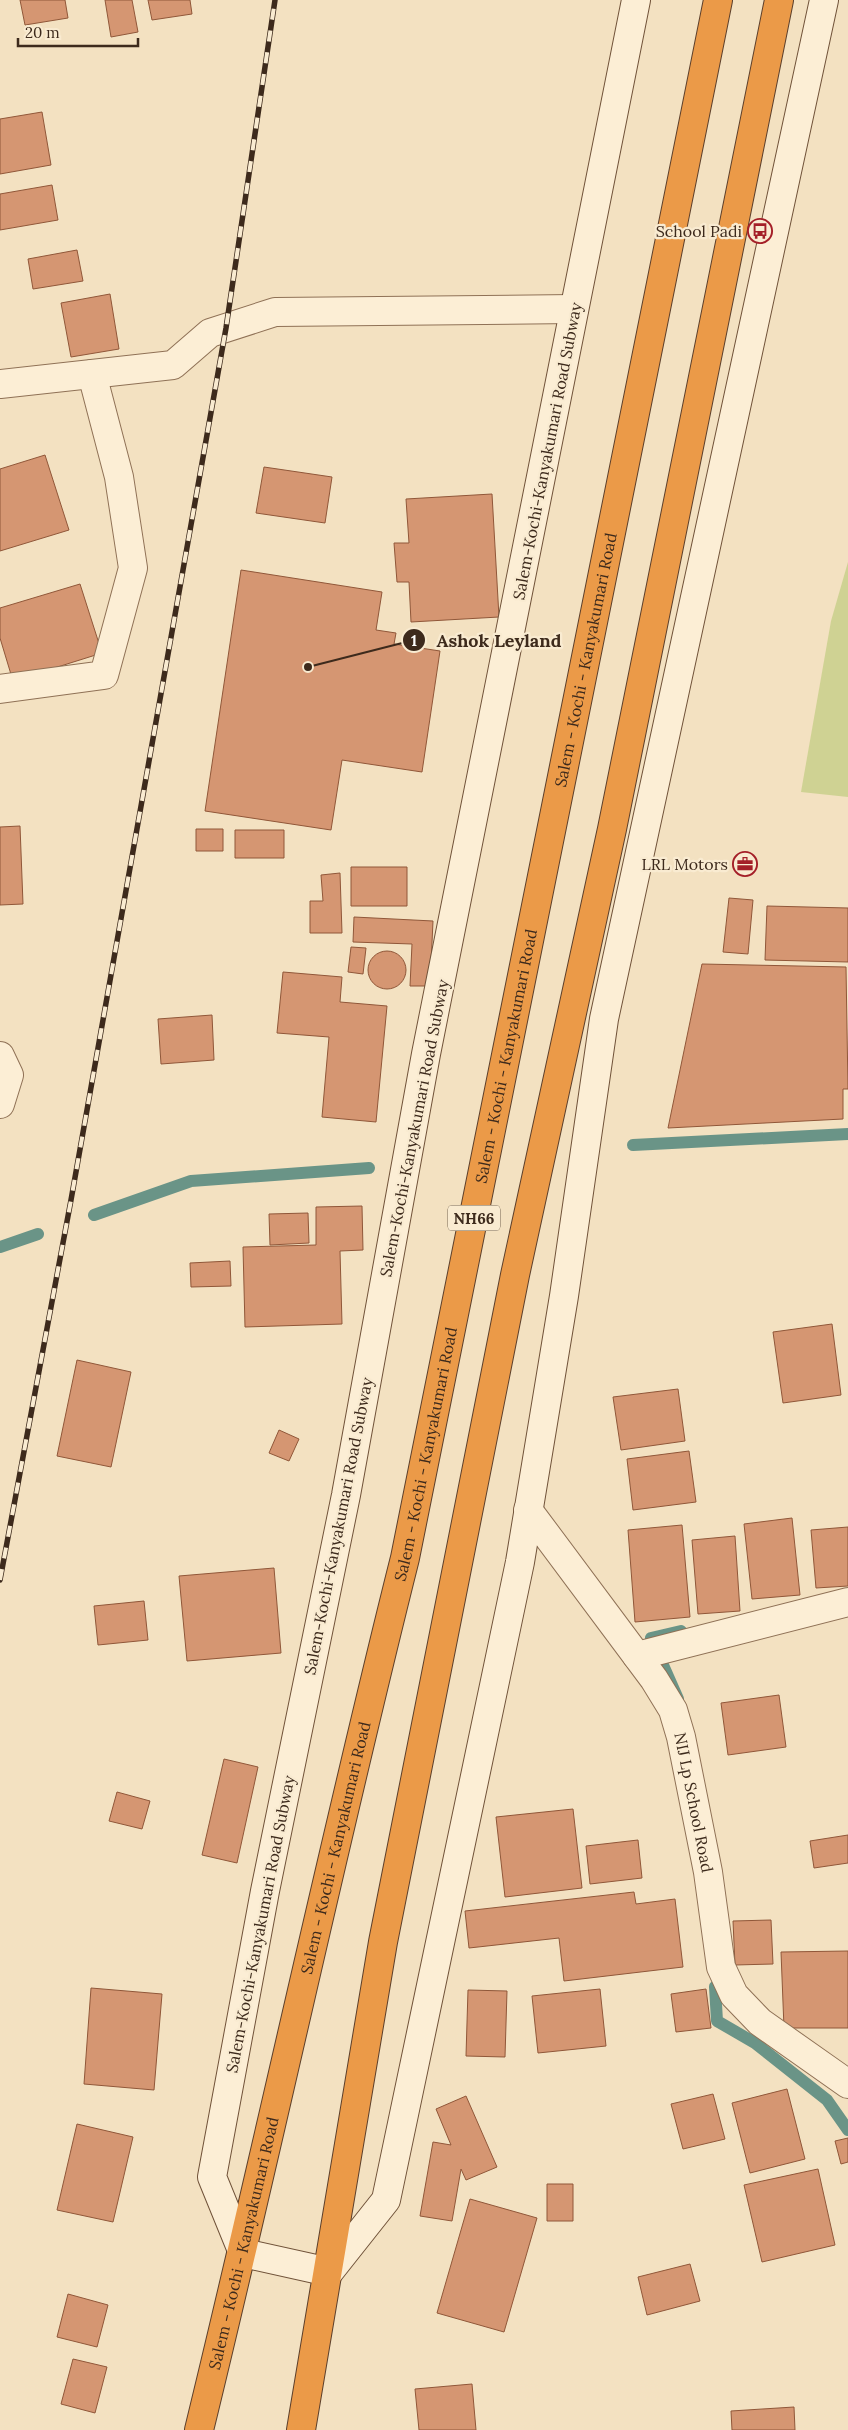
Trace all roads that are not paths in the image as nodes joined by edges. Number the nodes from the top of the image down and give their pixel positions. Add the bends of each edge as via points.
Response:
1 (636, 0) edge
2 (718, 0) edge
3 (779, 0) edge
4 (824, 0) edge
5 (574, 309) junction
6 (92, 374) junction
7 (0, 384) edge
8 (0, 689) edge
9 (0, 1056) edge
10 (0, 1104) edge
11 (528, 1510) junction
12 (848, 1602) edge
13 (637, 1656) junction
14 (848, 2084) edge
15 (242, 2253) junction
16 (329, 2272) junction
17 (200, 2430) edge
18 (301, 2430) edge

1 - 5 street, Salem-Kochi-Kanyakumari Road Subway
2 - 15 highway, Salem - Kochi - Kanyakumari Road / NH66 via 405,1558 362,1730
3 - 16 highway, NH66 via 612,829 514,1274 384,1942
4 - 11 street via 604,1020 564,1296
5 - 6 street via 275,312 210,333 173,364
5 - 15 street, Salem-Kochi-Kanyakumari Road Subway via 426,1054 346,1495 267,1881 212,2177
6 - 7 street
6 - 8 street via 119,477 132,568 104,675
9 - 10 street via 9,1075
11 - 13 street, NIJ Lp School Road
11 - 16 street via 386,2200
12 - 13 street
13 - 14 street, NIJ Lp School Road via 673,1710 708,1872 721,1967 734,1995 760,2022
15 - 16 street
15 - 17 highway, Salem - Kochi - Kanyakumari Road / NH66
16 - 18 highway, NH66

